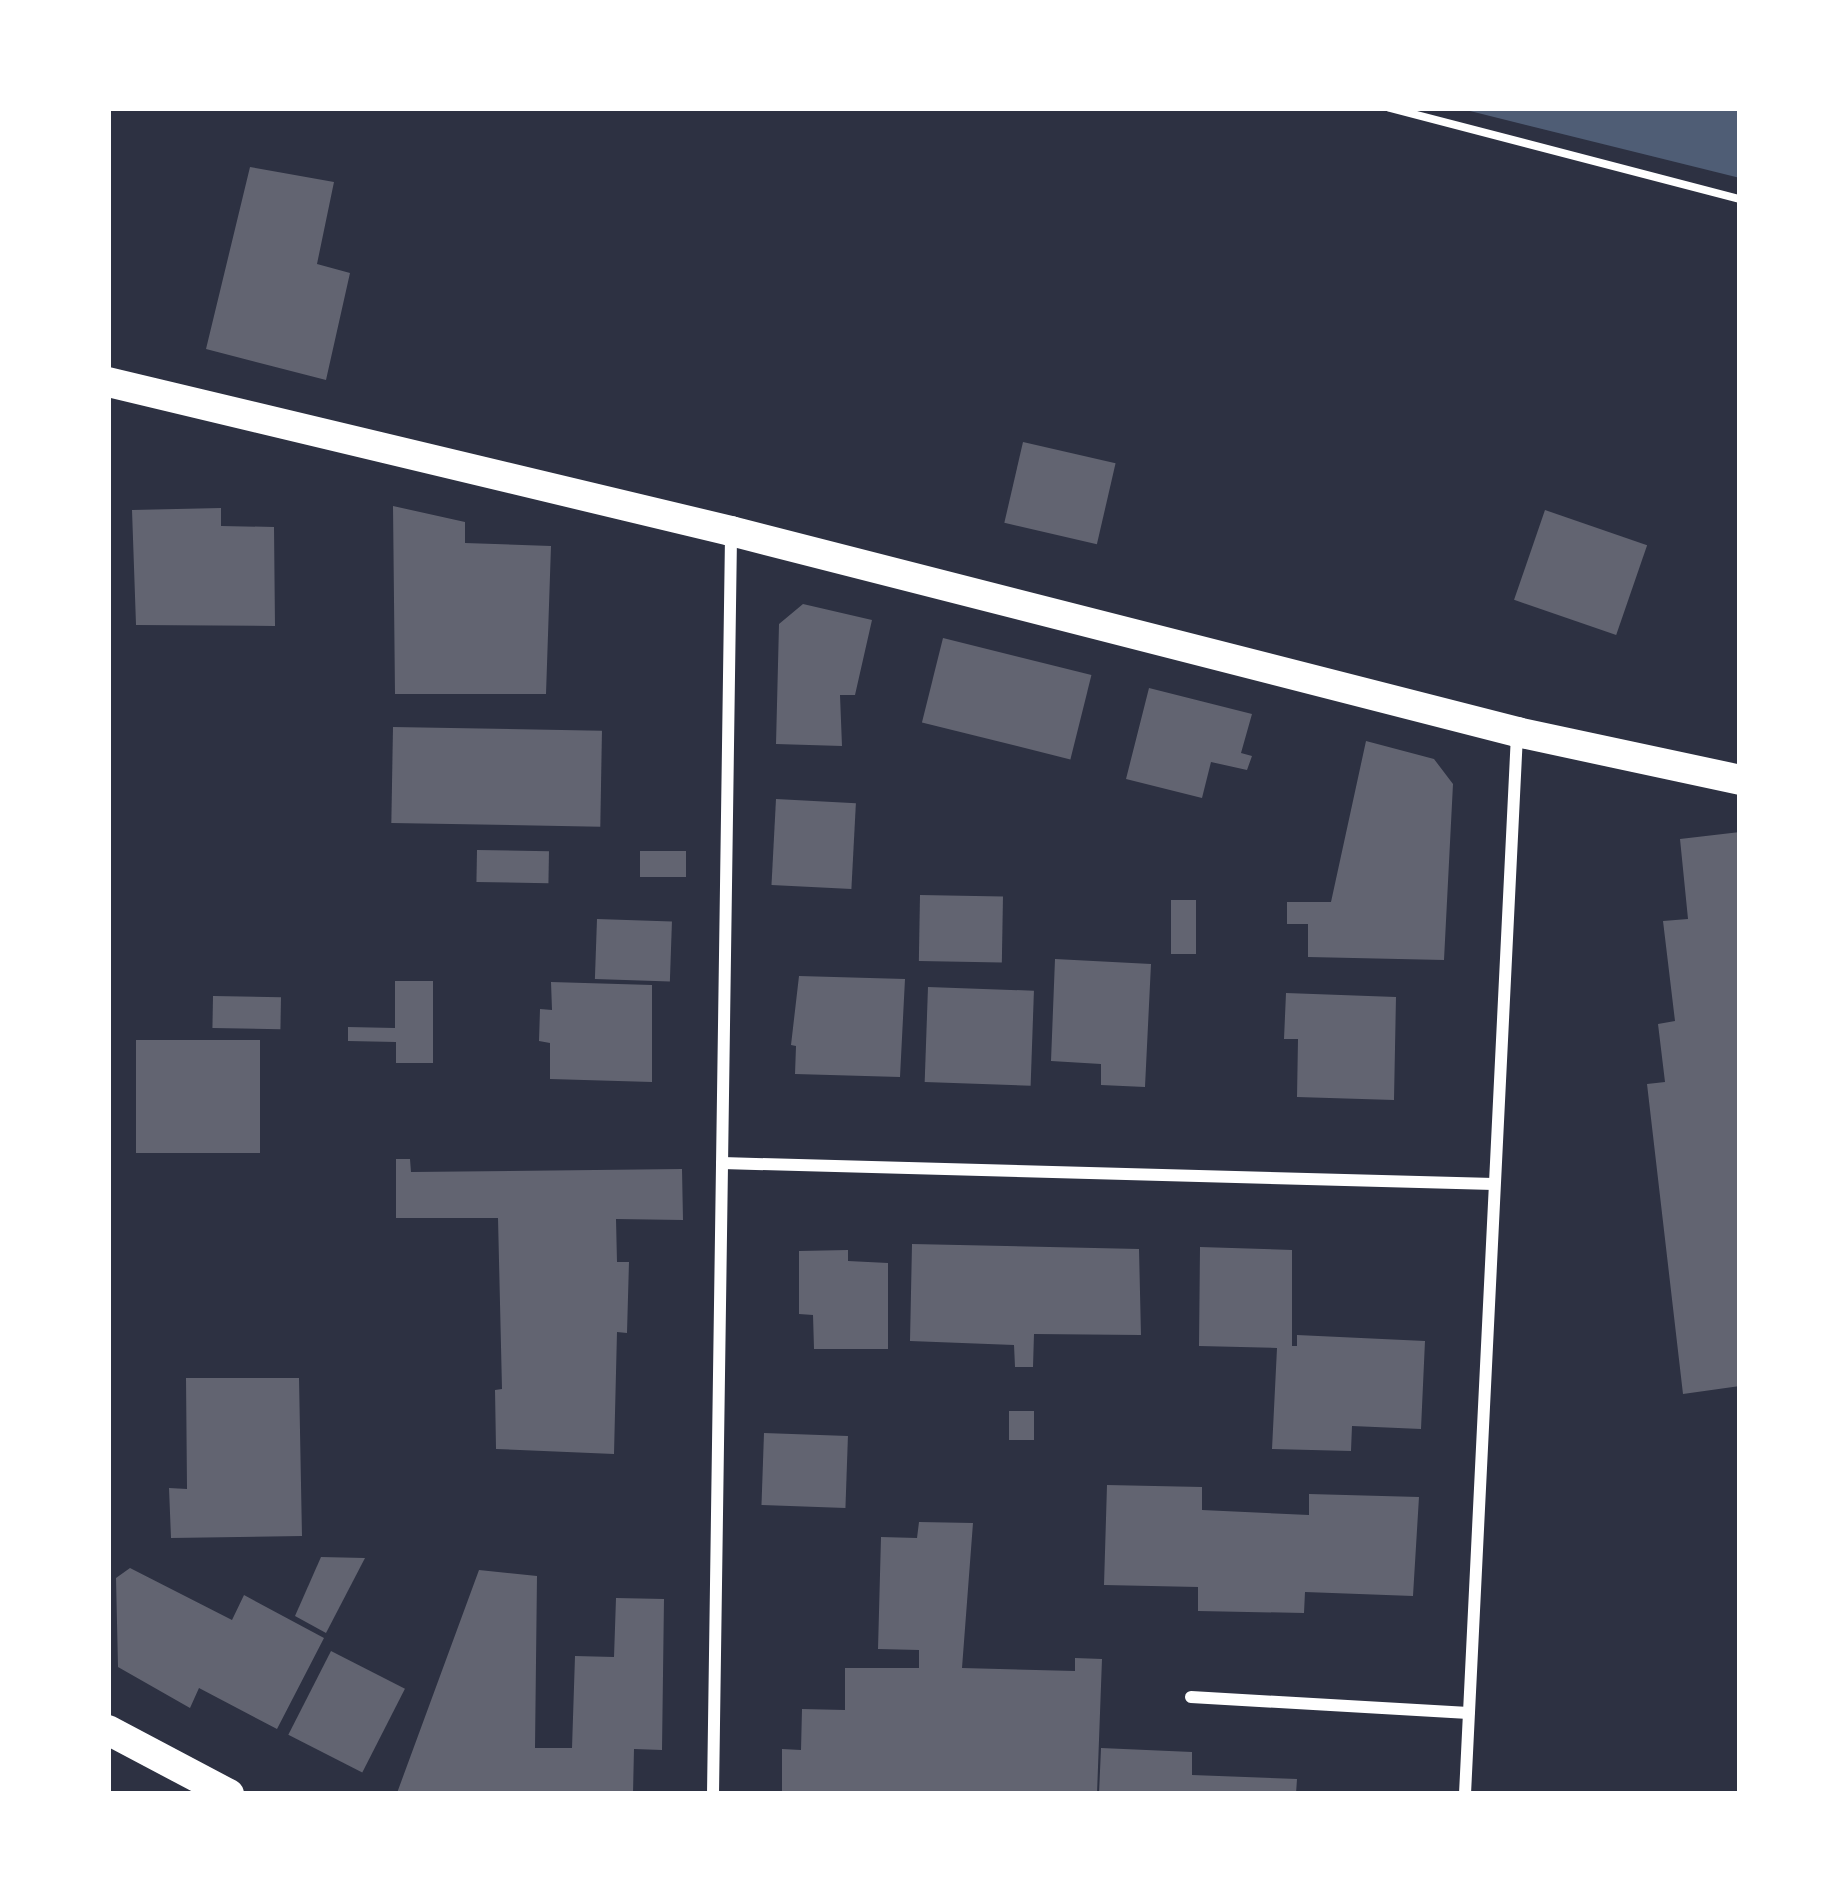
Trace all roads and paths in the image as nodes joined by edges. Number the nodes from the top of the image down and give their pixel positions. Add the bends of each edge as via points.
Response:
1 (1390, 108) edge
2 (1740, 199) edge
3 (108, 382) edge
4 (730, 532) junction
5 (1517, 732) junction
6 (1740, 780) edge
7 (722, 1162) junction
8 (1494, 1184) junction
9 (1191, 1697) dead end
10 (1469, 1713) junction
11 (108, 1730) edge
12 (229, 1794) edge
13 (713, 1794) edge
14 (1466, 1794) edge

1 - 2 path
3 - 4 main road
4 - 5 main road
4 - 7 street
5 - 6 main road
5 - 8 street
7 - 8 street
7 - 13 street
8 - 10 street
9 - 10 street
10 - 14 street
11 - 12 main road

